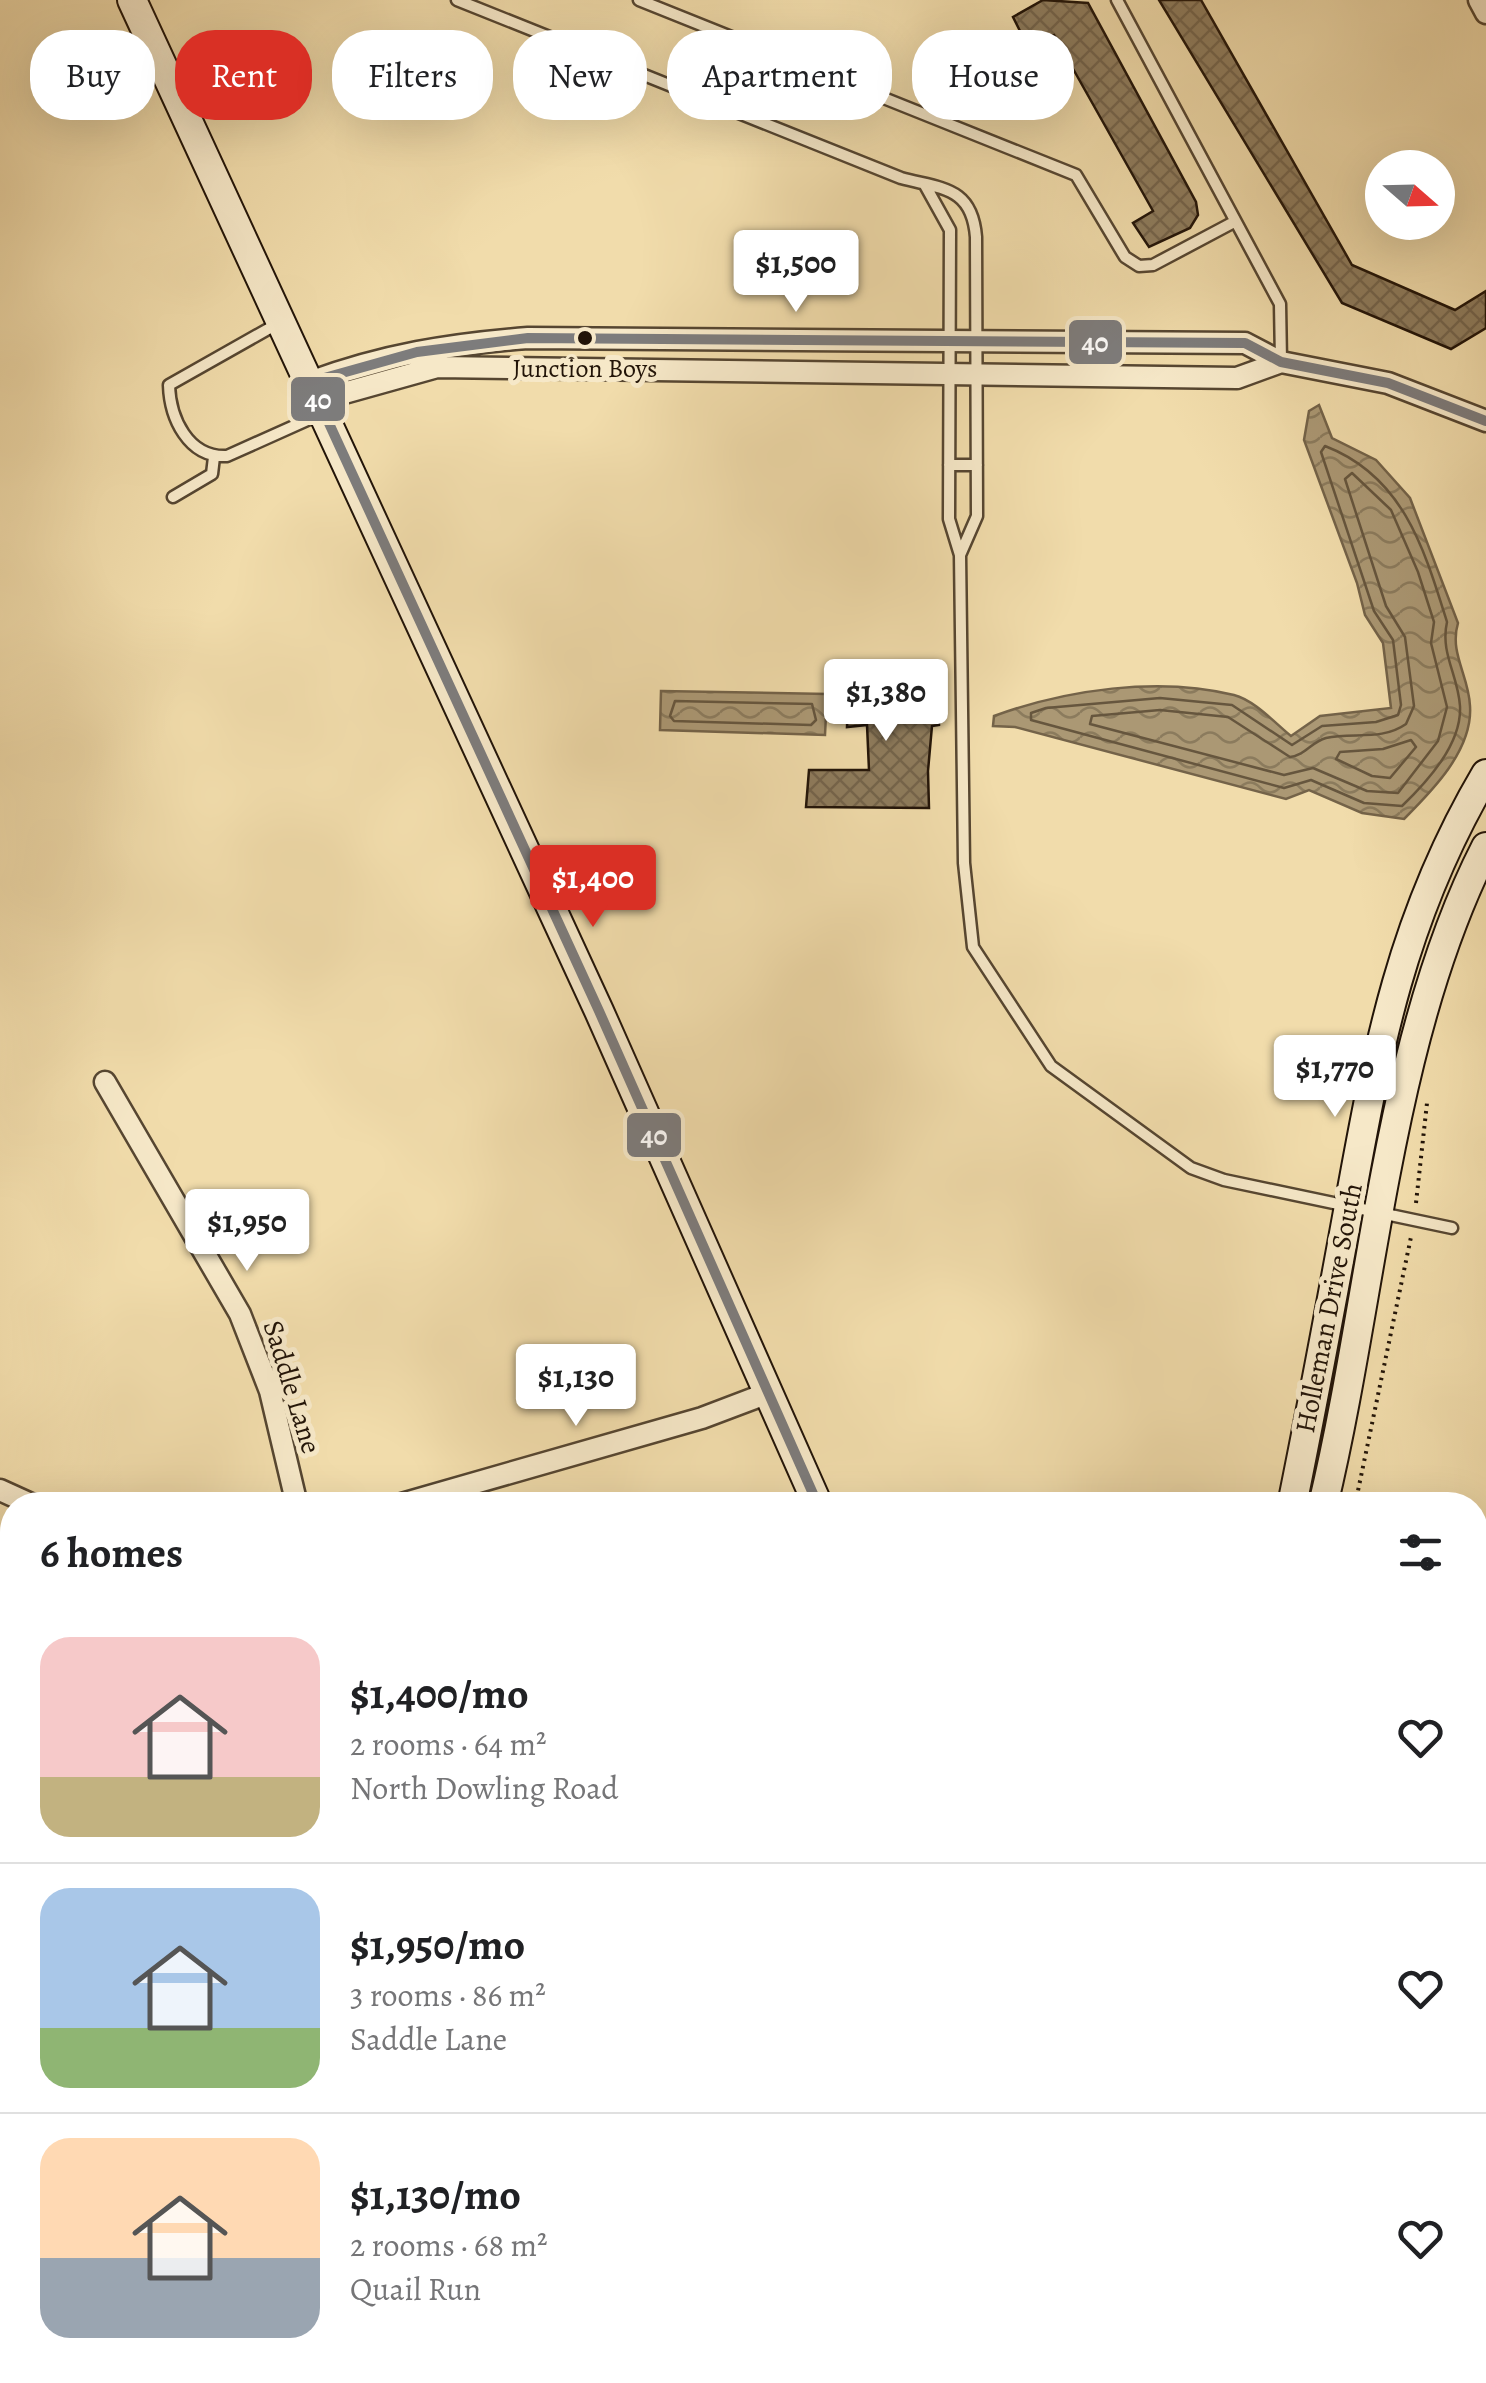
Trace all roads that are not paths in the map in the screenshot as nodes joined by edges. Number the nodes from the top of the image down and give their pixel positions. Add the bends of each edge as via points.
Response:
1 (457, 0) edge
2 (639, 0) edge
3 (1117, 0) edge
4 (1479, 0) edge
5 (140, 2) edge
6 (1486, 13) edge
7 (925, 184) junction
8 (1234, 222) junction
9 (975, 224) junction
10 (950, 230) junction
11 (282, 322) junction
12 (951, 342) junction
13 (977, 342) junction
14 (1281, 362) junction
15 (950, 372) junction
16 (976, 372) junction
17 (318, 398) junction
18 (1486, 422) edge
19 (214, 457) junction
20 (977, 464) junction
21 (949, 465) junction
22 (174, 497) dead end
23 (960, 555) junction
24 (1486, 774) edge
25 (1486, 847) edge
26 (105, 1082) dead end
27 (1349, 1208) junction
28 (1381, 1215) junction
29 (1452, 1228) dead end
30 (768, 1394) junction
31 (294, 1492) edge
32 (443, 1492) edge
33 (812, 1492) edge
34 (1294, 1492) edge
35 (1326, 1492) edge

1 - 7 lane
2 - 8 lane via 1076,175 1124,257 1139,266 1154,265
3 - 8 lane
4 - 6 street
5 - 11 street
7 - 9 lane via 951,189
7 - 10 lane
8 - 14 lane via 1280,304
9 - 10 lane
9 - 13 lane
10 - 12 lane
11 - 17 street
11 - 19 lane via 169,384 178,428
12 - 13 street
12 - 15 lane
12 - 17 street via 528,338 434,345 371,359
13 - 14 street via 1245,343
13 - 16 lane
14 - 16 street via 1237,378
14 - 18 street via 1388,383
15 - 16 street
15 - 17 street via 438,366
15 - 21 lane
16 - 20 lane
17 - 19 lane via 263,442
17 - 30 street
19 - 22 lane via 212,474
20 - 21 lane
20 - 23 lane via 977,516
21 - 23 lane via 949,520
23 - 27 lane via 964,863 972,948 1051,1066 1191,1168
24 - 27 street, Holleman Drive South via 1412,926 1375,1058
25 - 28 street, Holleman Drive South via 1431,981
26 - 31 street, Saddle Lane via 240,1314 270,1392
27 - 28 lane
27 - 34 street, Holleman Drive South
28 - 29 lane
28 - 35 street, Holleman Drive South
30 - 32 street
30 - 33 street

